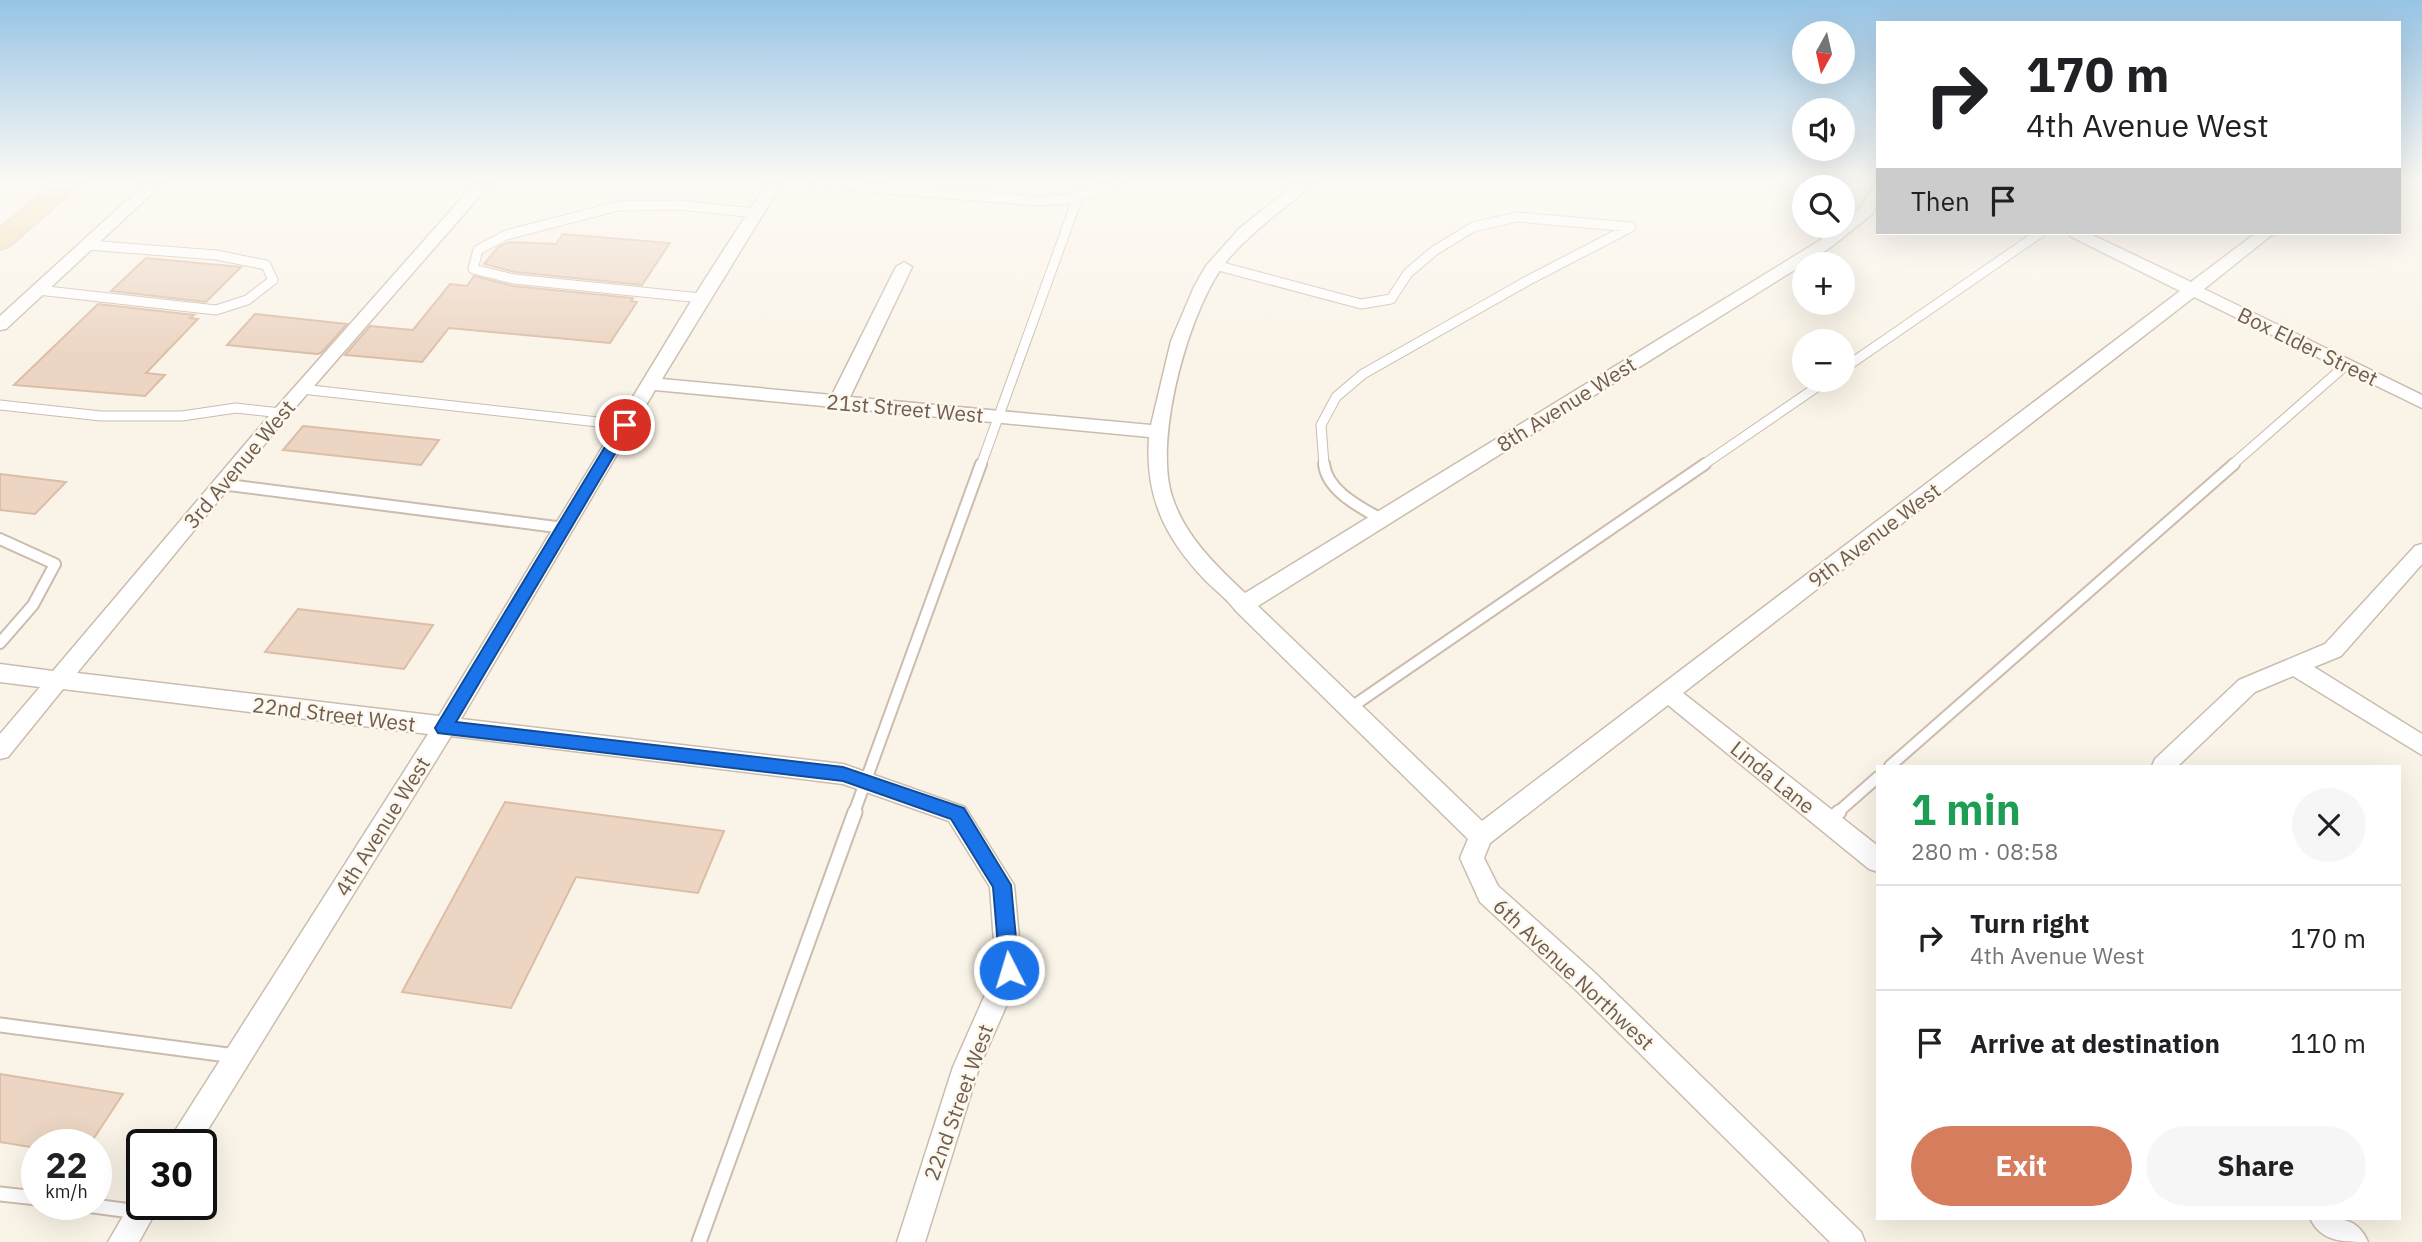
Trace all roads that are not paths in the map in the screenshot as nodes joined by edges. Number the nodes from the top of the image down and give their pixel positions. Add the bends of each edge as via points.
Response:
1 (91, 241) edge
2 (432, 241) edge
3 (494, 241) edge
4 (737, 241) edge
5 (1062, 241) edge
6 (1238, 241) edge
7 (1450, 241) edge
8 (1604, 241) edge
9 (1829, 241) edge
10 (2028, 241) edge
11 (2092, 241) edge
12 (2256, 241) edge
13 (87, 245) junction
14 (1215, 265) junction
15 (904, 267) dead end
16 (38, 290) junction
17 (2193, 290) junction
18 (701, 298) junction
19 (0, 325) edge
20 (1855, 361) edge
21 (2346, 365) junction
22 (650, 384) junction
23 (302, 389) junction
24 (1810, 392) edge
25 (838, 402) junction
26 (2422, 402) edge
27 (0, 405) edge
28 (281, 413) junction
29 (997, 417) junction
30 (625, 425) junction
31 (1160, 432) junction
32 (222, 484) junction
33 (1381, 519) junction
34 (564, 528) junction
35 (0, 540) edge
36 (2422, 551) edge
37 (1243, 605) junction
38 (0, 643) edge
39 (2294, 666) junction
40 (0, 673) edge
41 (60, 679) junction
42 (1668, 693) junction
43 (1350, 708) junction
44 (444, 728) junction
45 (2422, 746) edge
46 (0, 750) edge
47 (1891, 765) edge
48 (2164, 765) edge
49 (1876, 779) edge
50 (867, 782) junction
51 (1828, 821) junction
52 (1481, 836) junction
53 (1876, 859) edge
54 (0, 1025) edge
55 (238, 1057) junction
56 (192, 1129) edge
57 (0, 1194) edge
58 (21, 1197) edge
59 (136, 1220) edge
60 (2326, 1220) edge
61 (122, 1242) edge
62 (699, 1242) edge
63 (911, 1242) edge
64 (1851, 1242) edge
65 (2354, 1242) edge

1 - 13 street
2 - 23 street, 3rd Avenue West
3 - 18 lane via 478,250 473,269 514,279
4 - 18 street, 4th Avenue West
5 - 29 lane
6 - 14 street
7 - 14 lane via 1408,273 1391,299 1361,304
8 - 33 lane via 1375,367 1336,397 1321,425 1325,472 1347,499
9 - 33 street, 8th Avenue West
10 - 20 lane
11 - 17 street, Box Elder Street
12 - 17 street, 9th Avenue West
13 - 16 street
13 - 16 lane via 216,255 266,265 273,280 247,300 216,310
14 - 31 street via 1192,310 1166,383
15 - 25 street
16 - 19 street
17 - 21 street, Box Elder Street
17 - 42 street, 9th Avenue West
18 - 22 street, 4th Avenue West
21 - 26 street, Box Elder Street
21 - 47 lane
22 - 25 street, 21st Street West
22 - 30 street, 4th Avenue West
23 - 28 street, 3rd Avenue West
23 - 30 lane
24 - 43 lane
25 - 29 street, 21st Street West
27 - 28 lane via 100,416 182,416 236,408
28 - 32 street, 3rd Avenue West
29 - 31 street, 21st Street West
29 - 50 lane
30 - 34 street, 4th Avenue West
31 - 37 street via 1159,485 1175,528
32 - 34 lane
32 - 41 street, 3rd Avenue West
33 - 37 street, 8th Avenue West
34 - 44 street, 4th Avenue West
35 - 38 lane via 55,564 33,605
36 - 39 street via 2333,650
37 - 43 street
39 - 45 street
39 - 48 street via 2247,686
40 - 41 street, 22nd Street West
41 - 44 street, 22nd Street West
41 - 46 street, 3rd Avenue West
42 - 51 street, Linda Lane
42 - 52 street, 9th Avenue West
43 - 52 street
44 - 50 street, 22nd Street West via 843,774
44 - 55 street, 4th Avenue West
49 - 51 lane
50 - 62 lane
50 - 63 street, 22nd Street West via 957,814 1002,885 1009,970 966,1067
51 - 53 street, Linda Lane
52 - 64 street, 6th Avenue Northwest via 1472,858 1489,894 1585,981
54 - 55 lane
55 - 56 street, 4th Avenue West
57 - 58 lane
59 - 61 street
60 - 65 street

